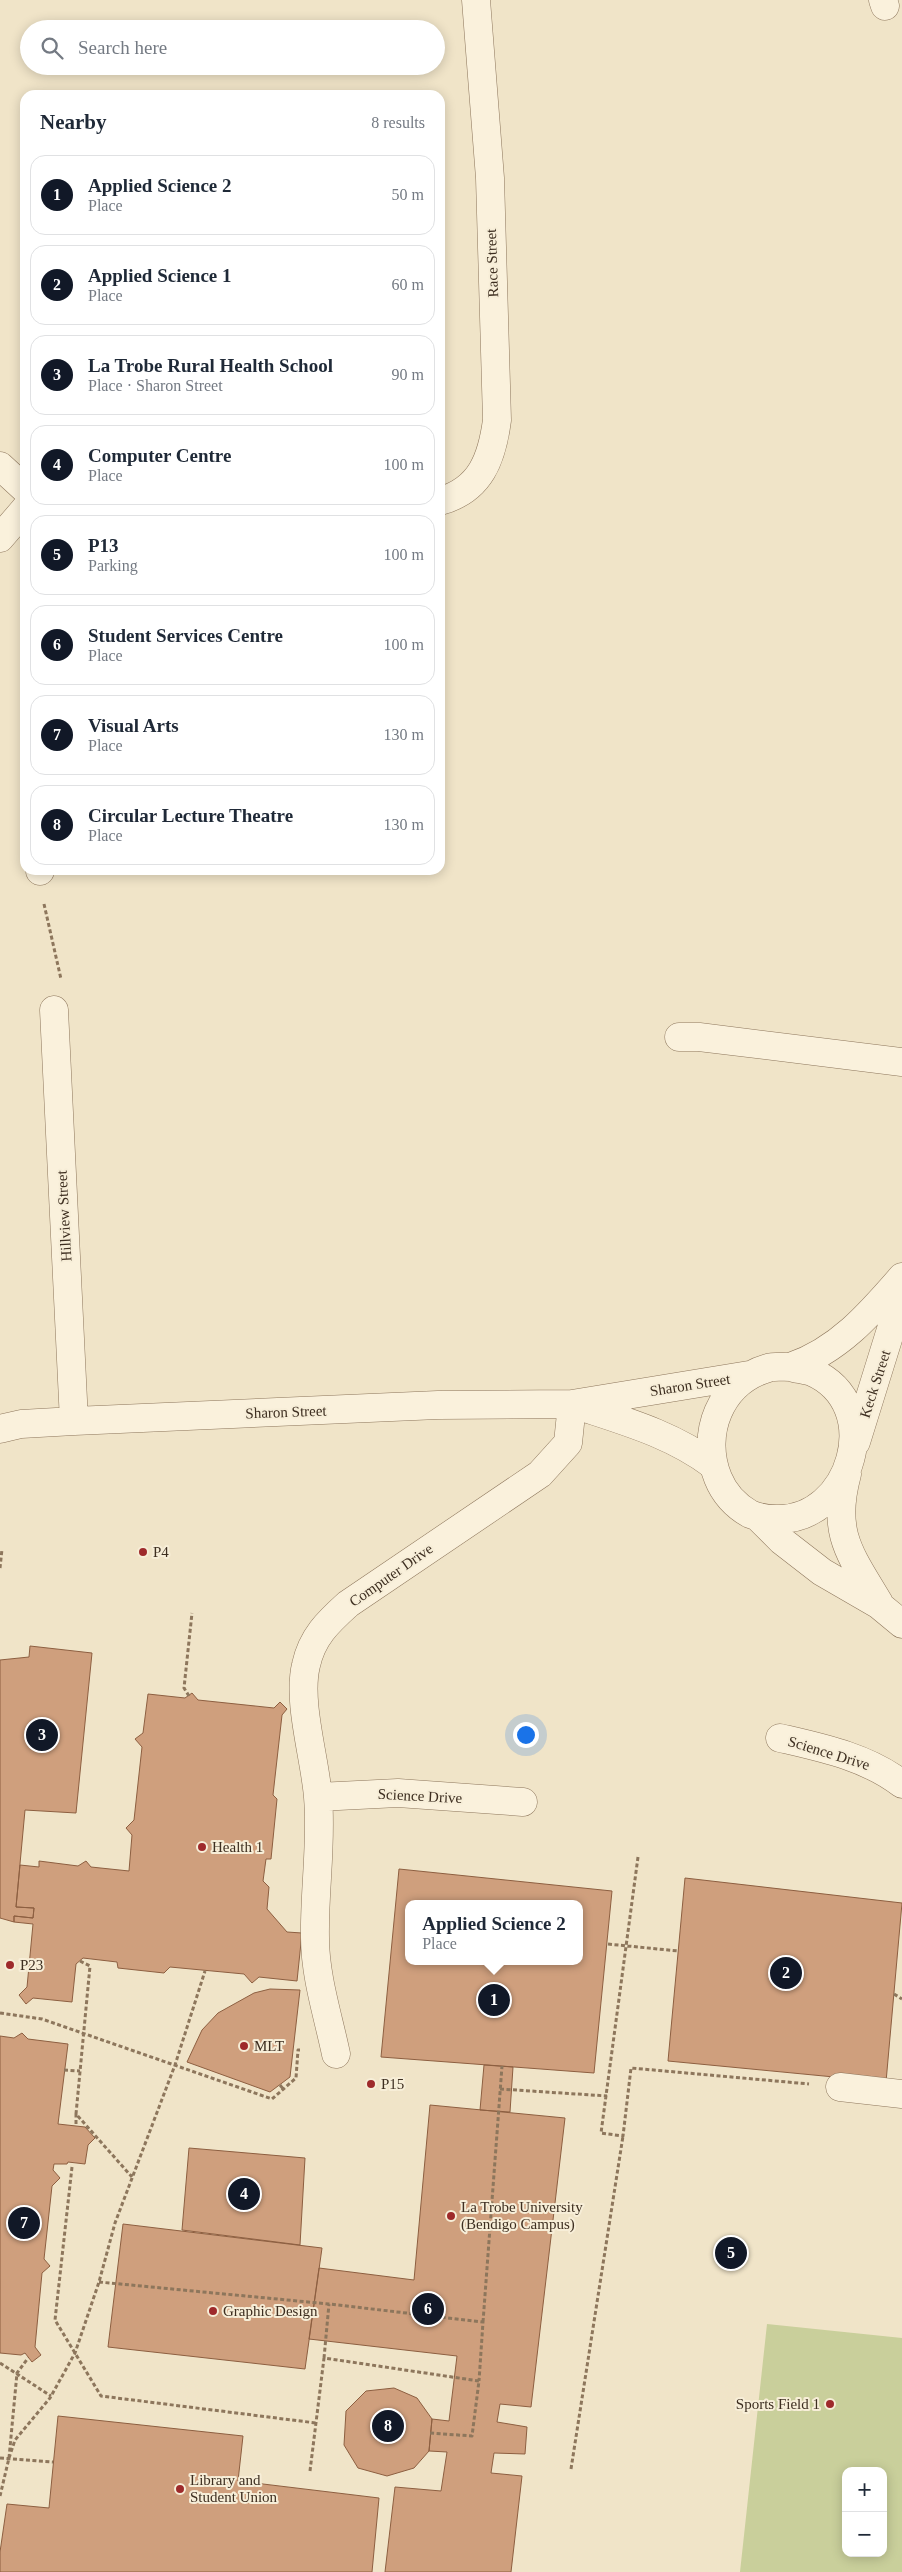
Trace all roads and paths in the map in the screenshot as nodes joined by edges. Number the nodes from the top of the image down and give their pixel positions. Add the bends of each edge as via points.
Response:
1 (476, 0) edge
2 (0, 466) edge
3 (20, 484) edge
4 (445, 499) edge
5 (20, 515) edge
6 (0, 538) edge
7 (40, 875) edge
8 (54, 1010) joint
9 (679, 1036) dead end
10 (902, 1062) edge
11 (902, 1277) edge
12 (902, 1294) edge
13 (790, 1367) junction
14 (749, 1375) junction
15 (572, 1404) junction
16 (74, 1421) junction
17 (0, 1429) edge
18 (852, 1457) junction
19 (713, 1465) junction
20 (759, 1518) junction
21 (2, 1549) dead end
22 (0, 1568) edge
23 (879, 1604) junction
24 (192, 1613) dead end
25 (902, 1624) edge
26 (189, 1696) dead end
27 (780, 1738) dead end
28 (902, 1784) edge
29 (318, 1797) junction
30 (523, 1802) dead end
31 (638, 1857) dead end
32 (608, 1944) dead end
33 (626, 1946) junction
34 (678, 1951) dead end
35 (80, 1961) dead end
36 (205, 1970) dead end
37 (894, 1994) dead end
38 (902, 1999) edge
39 (0, 2013) edge
40 (85, 2035) junction
41 (336, 2054) joint
42 (175, 2065) junction
43 (502, 2066) dead end
44 (64, 2070) dead end
45 (80, 2071) junction
46 (280, 2085) dead end
47 (840, 2087) joint
48 (500, 2089) junction
49 (284, 2090) junction
50 (902, 2094) edge
51 (607, 2096) junction
52 (76, 2114) junction
53 (76, 2124) dead end
54 (623, 2136) junction
55 (72, 2167) dead end
56 (132, 2177) junction
57 (99, 2282) junction
58 (329, 2304) junction
59 (483, 2322) junction
60 (75, 2353) junction
61 (28, 2358) dead end
62 (324, 2358) junction
63 (0, 2363) edge
64 (17, 2374) junction
65 (478, 2381) junction
66 (51, 2396) junction
67 (316, 2423) junction
68 (430, 2433) dead end
69 (0, 2458) edge
70 (8, 2458) junction
71 (53, 2462) dead end
72 (571, 2470) dead end
73 (310, 2471) dead end
74 (0, 2496) edge

1 - 4 street, Race Street via 490,178 498,420 494,448 483,471 467,488
2 - 3 street
5 - 6 street
7 - 8 path via 61,978
8 - 16 street, Hillview Street
9 - 10 street
11 - 13 street via 869,1315 826,1351
12 - 18 street, Keck Street
13 - 14 street via 769,1368
13 - 18 street via 812,1372 831,1384 845,1402 853,1423
14 - 15 street, Sharon Street
14 - 19 street via 720,1405 713,1425
15 - 16 street, Sharon Street via 438,1405
15 - 19 street, Sharon Street via 665,1436
15 - 29 street, Computer Drive via 568,1443 540,1474 348,1604 317,1635 305,1666 304,1696
16 - 17 street, Sharon Street via 21,1424
18 - 20 street via 822,1503 808,1513 797,1519
18 - 23 street via 843,1490 842,1529 847,1550
19 - 20 street via 720,1483 733,1500
20 - 23 street via 822,1572
21 - 22 path
23 - 25 street
24 - 26 path via 184,1688
27 - 28 street, Science Drive via 866,1762
29 - 30 street, Science Drive via 398,1793
29 - 41 street, Computer Drive via 314,1939
31 - 33 path
32 - 33 path
33 - 34 path
33 - 51 path
35 - 40 path via 90,1966
36 - 42 path
37 - 38 path
39 - 40 path via 42,2019
40 - 42 path
40 - 45 path
41 - 49 path via 298,2050 296,2078
42 - 49 path via 272,2099
42 - 56 path
43 - 48 path
44 - 45 path
45 - 52 path
46 - 49 path
47 - 50 street
47 - 54 path via 631,2068
48 - 51 path
48 - 59 path
51 - 54 path via 601,2133
52 - 53 path
52 - 56 path
54 - 72 path
55 - 60 path via 55,2320
56 - 57 path
57 - 58 path
57 - 60 path
58 - 59 path
58 - 62 path
59 - 65 path
60 - 66 path
60 - 67 path via 101,2396
61 - 64 path
62 - 65 path
62 - 67 path
63 - 64 path
64 - 66 path
64 - 70 path
65 - 68 path via 472,2436
66 - 70 path via 15,2440
67 - 73 path
69 - 70 path
70 - 71 path
70 - 74 path

